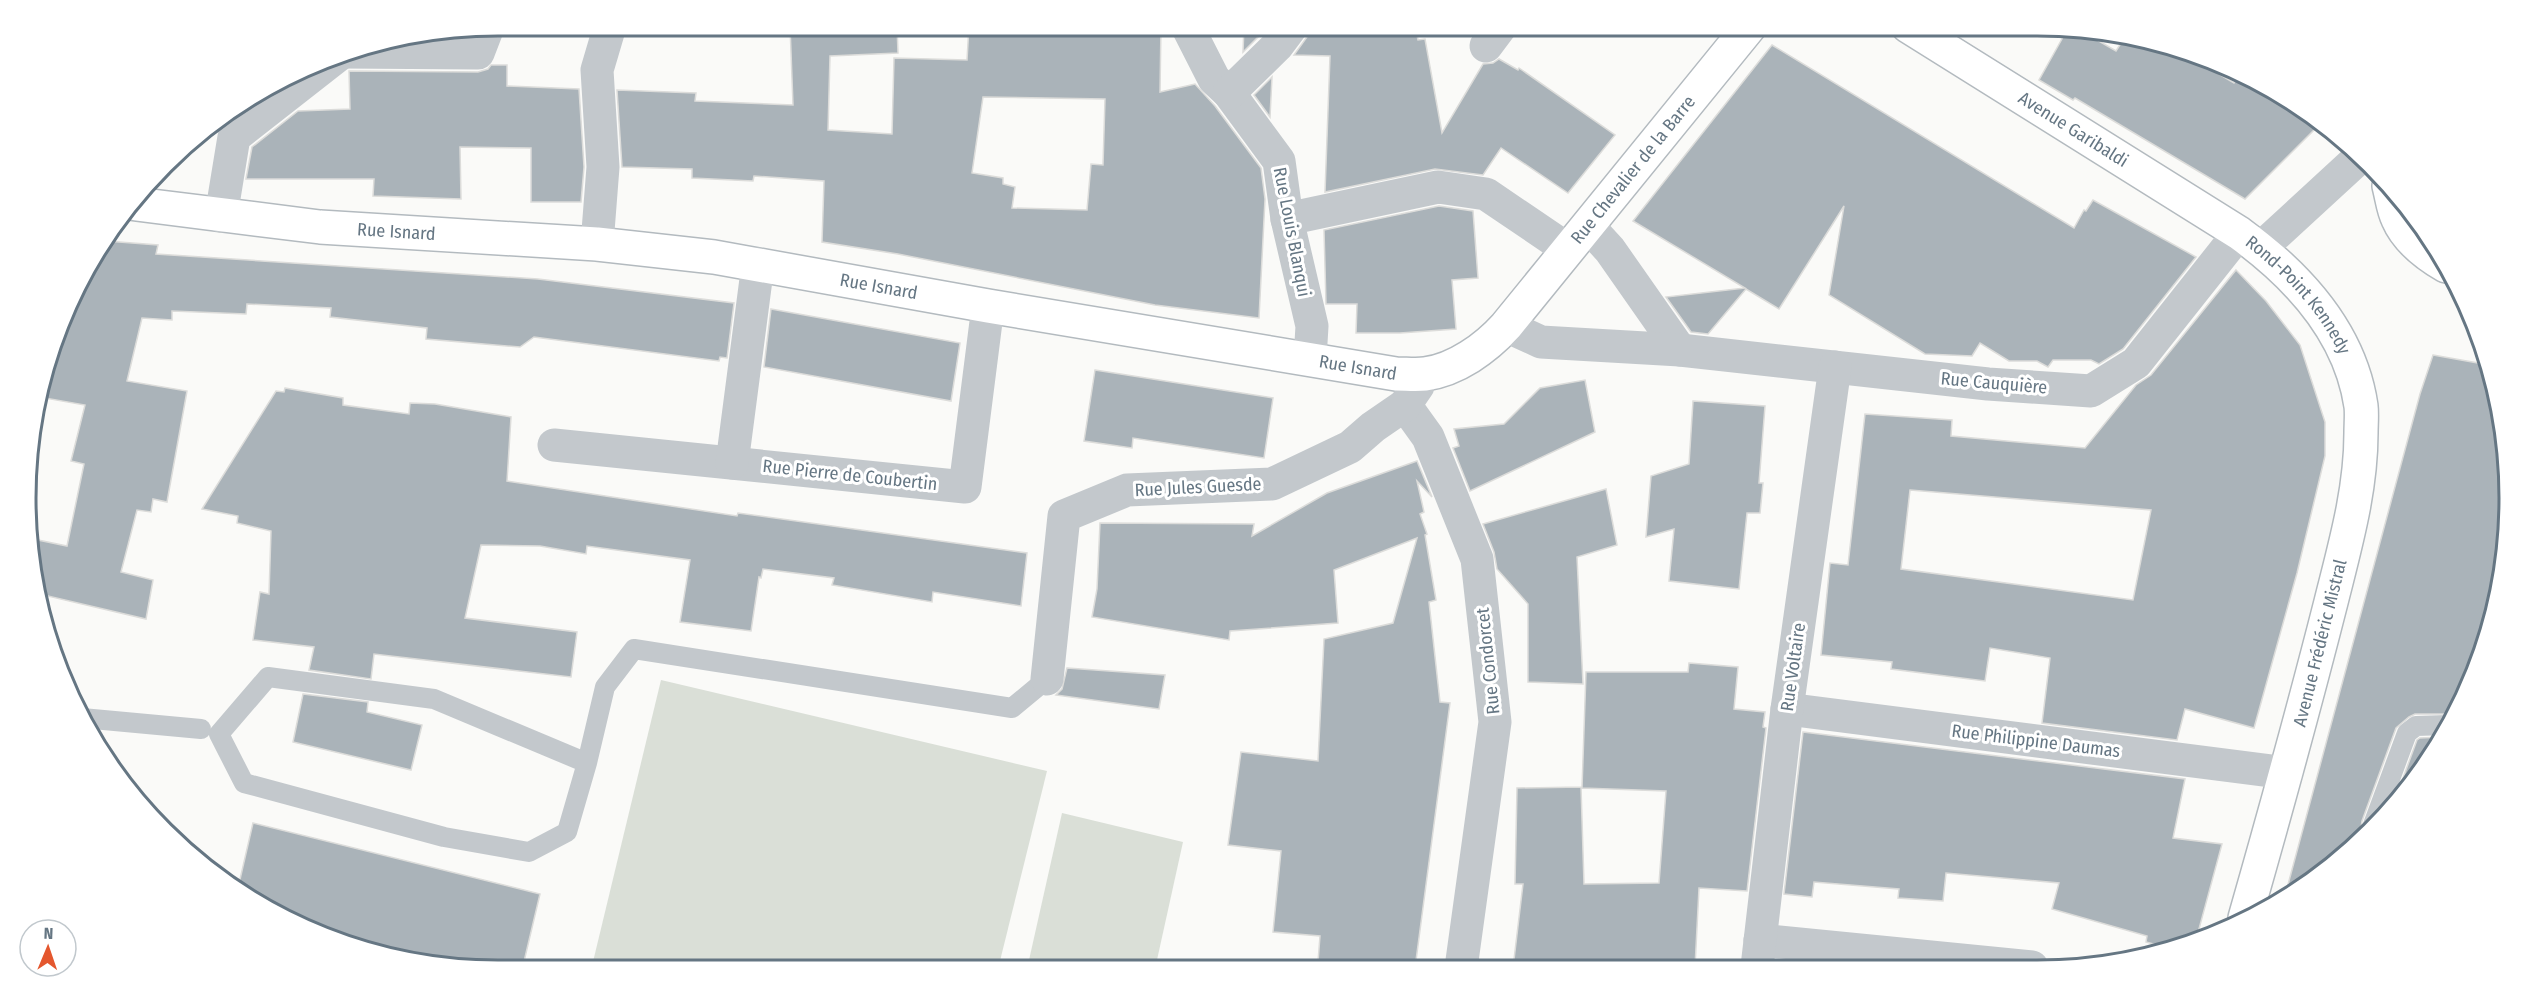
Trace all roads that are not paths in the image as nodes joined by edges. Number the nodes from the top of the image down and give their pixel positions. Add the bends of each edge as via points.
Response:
1 (484, 36) edge
2 (607, 36) edge
3 (1193, 36) edge
4 (1284, 36) edge
5 (1742, 36) edge
6 (1924, 36) edge
7 (375, 53) edge
8 (313, 75) edge
9 (1229, 93) junction
10 (2354, 162) edge
11 (141, 205) edge
12 (2394, 205) edge
13 (221, 216) junction
14 (1287, 219) junction
15 (1578, 237) junction
16 (2250, 241) junction
17 (597, 244) junction
18 (2431, 257) edge
19 (758, 264) junction
20 (988, 306) junction
21 (1506, 326) junction
22 (1680, 350) junction
23 (1310, 359) junction
24 (2350, 365) joint
25 (1835, 367) junction
26 (1427, 374) junction
27 (1405, 405) junction
28 (554, 444) dead end
29 (732, 463) junction
30 (1047, 680) joint
31 (1787, 709) junction
32 (93, 719) edge
33 (2439, 725) edge
34 (201, 729) dead end
35 (587, 763) junction
36 (2286, 773) junction
37 (2379, 808) edge
38 (2248, 909) edge
39 (1758, 954) edge
40 (1462, 960) edge
41 (1884, 960) edge

1 - 7 street via 478,53
2 - 17 street via 597,70 603,167
3 - 9 street, Rue Louis Blanqui via 1214,79
4 - 9 street
5 - 15 street, Rue Chevalier de la Barre
6 - 16 street, Avenue Garibaldi
8 - 13 street via 234,137
9 - 14 street, Rue Louis Blanqui via 1280,161
10 - 16 street, Rue Cauquière
11 - 13 street, Rue Isnard
12 - 18 street via 2398,219
13 - 17 street, Rue Isnard via 320,227
14 - 15 street, Rue Chevalier de la Barre via 1438,187 1486,194
14 - 23 street, Rue Louis Blanqui via 1312,326
15 - 21 street, Rue Isnard
15 - 22 street via 1610,250
16 - 24 street, Rond-Point Kennedy via 2305,289 2328,320
16 - 25 street, Rue Cauquière via 2136,363 2091,391
17 - 19 street, Rue Isnard
19 - 20 street, Rue Isnard
19 - 29 street
20 - 23 street, Rue Isnard
20 - 29 street, Rue Pierre de Coubertin via 965,487
21 - 22 street, Rue Cauquière via 1541,342
21 - 26 street, Rue Isnard via 1490,343 1458,363
22 - 25 street, Rue Cauquière
23 - 26 street, Rue Isnard via 1396,374
24 - 36 street, Avenue Frédéric Mistral via 2361,406 2361,460 2353,513
25 - 31 street, Rue Voltaire
26 - 27 street, Rue Jules Guesde
27 - 30 street, Rue Jules Guesde via 1350,447 1272,484 1127,490 1064,516
27 - 40 street, Rue Condorcet via 1428,437 1477,559 1495,722
28 - 29 street, Rue Pierre de Coubertin
30 - 35 lane via 1012,708 634,649 605,687
31 - 36 street, Rue Philippine Daumas
31 - 39 street, Rue Voltaire
32 - 34 lane
33 - 37 lane via 2416,726 2407,733
35 - 35 lane via 434,699 268,677 219,734 244,783 444,837 529,852 567,832
36 - 38 street, Avenue Frédéric Mistral
39 - 41 street

